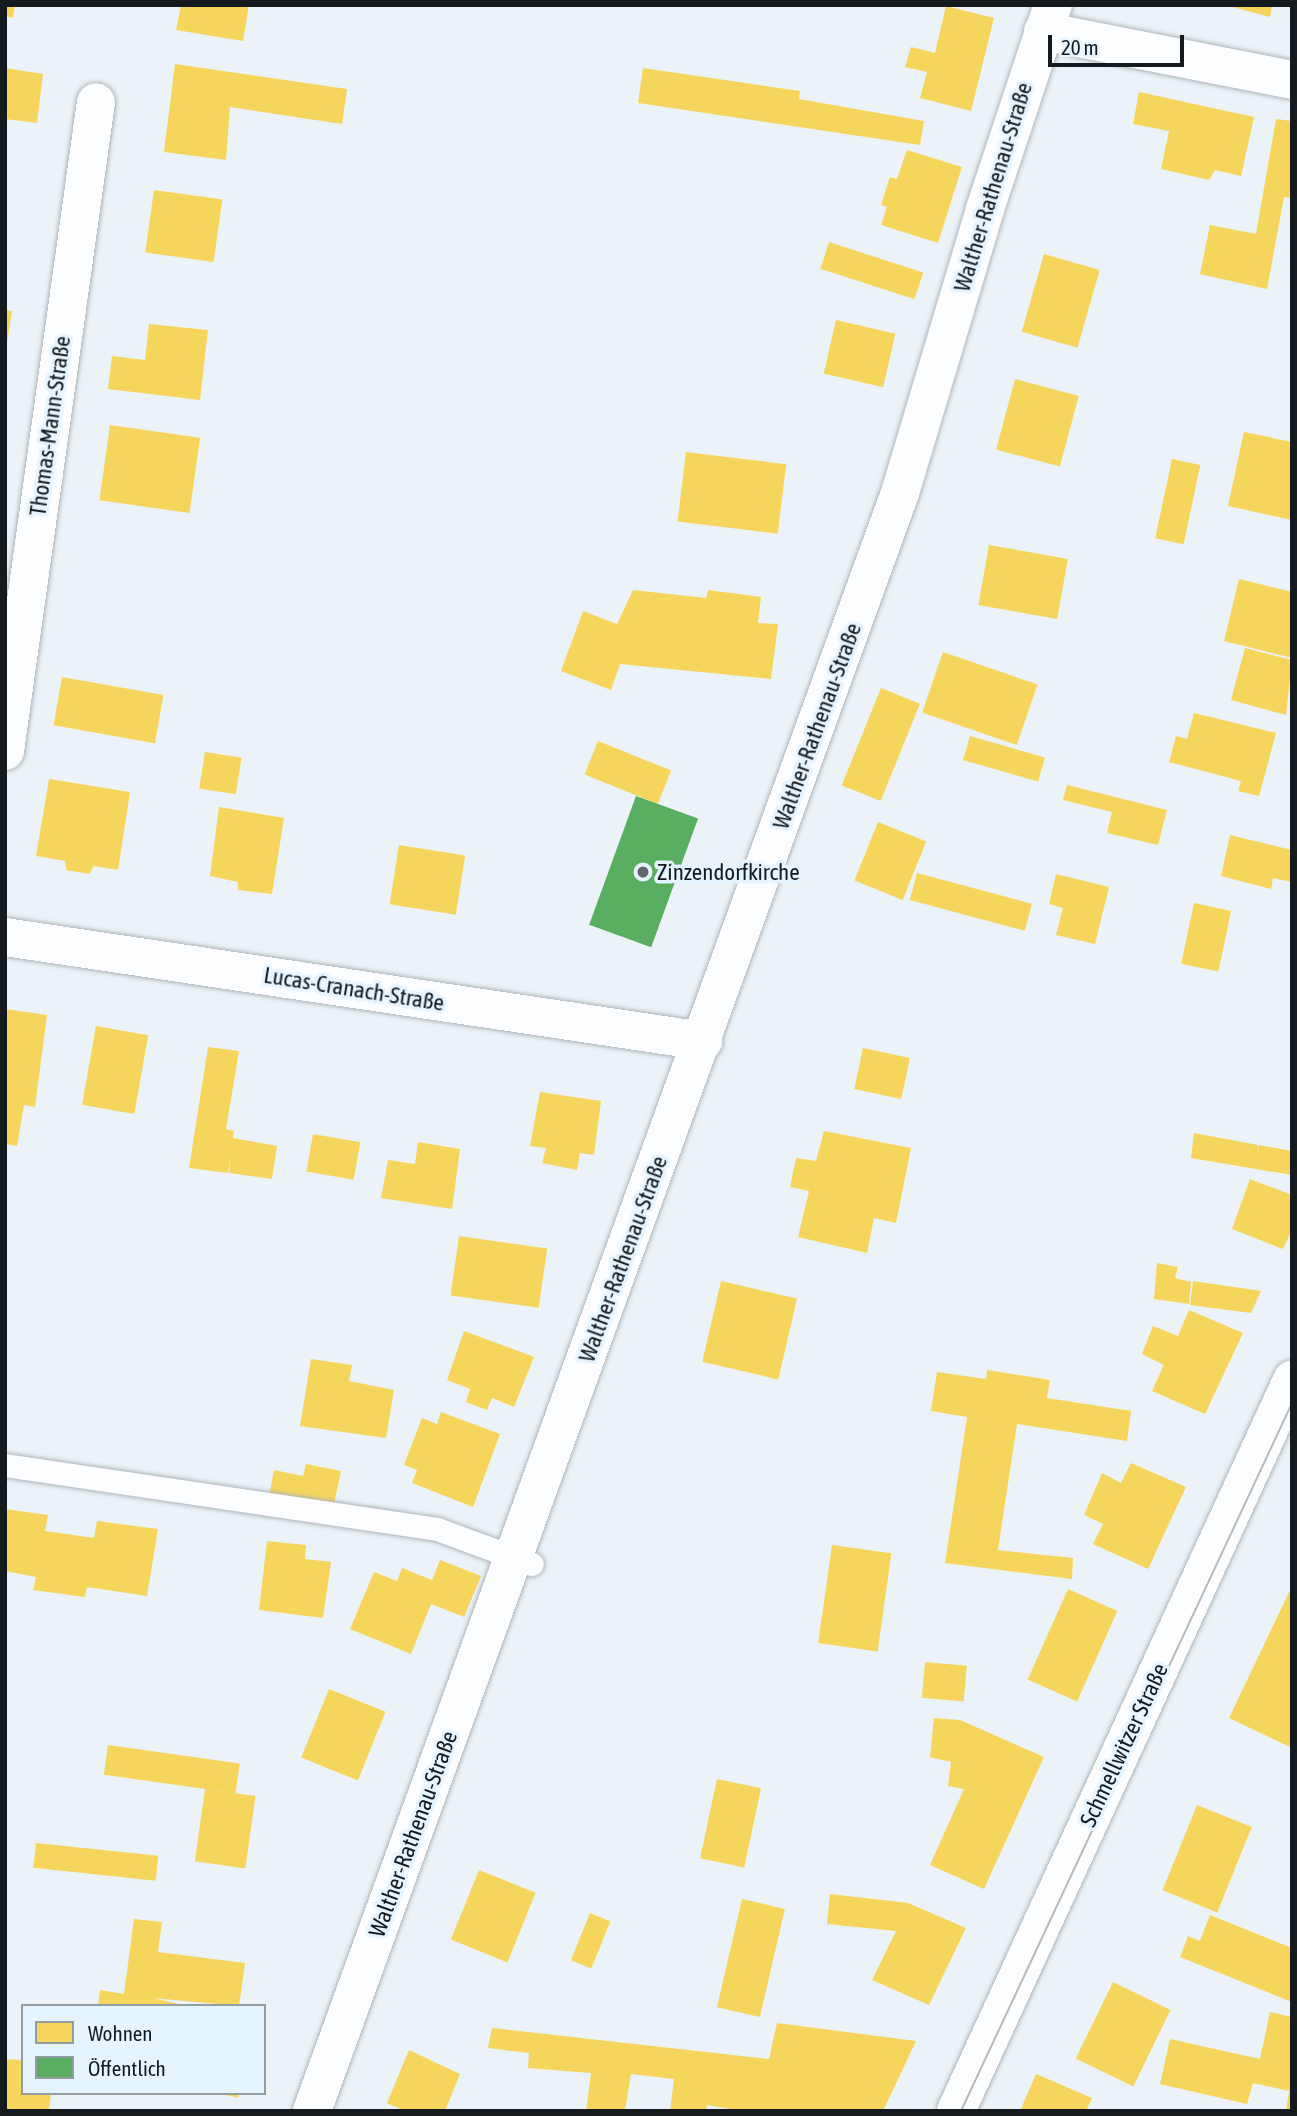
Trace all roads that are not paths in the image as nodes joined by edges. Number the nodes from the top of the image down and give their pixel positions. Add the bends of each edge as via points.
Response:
1 (1048, 18) edge
2 (1292, 80) edge
3 (96, 102) dead end
4 (5, 751) edge
5 (5, 937) edge
6 (703, 1041) junction
7 (1292, 1380) edge
8 (5, 1465) edge
9 (524, 1560) junction
10 (312, 2111) edge
11 (956, 2111) edge

1 - 2 street
1 - 6 street, Walther-Rathenau-Straße via 900,493
3 - 4 street, Thomas-Mann-Straße
5 - 6 street, Lucas-Cranach-Straße
6 - 9 street, Walther-Rathenau-Straße
7 - 11 street, Schmellwitzer Straße
8 - 9 lane via 437,1529
9 - 10 street, Walther-Rathenau-Straße

